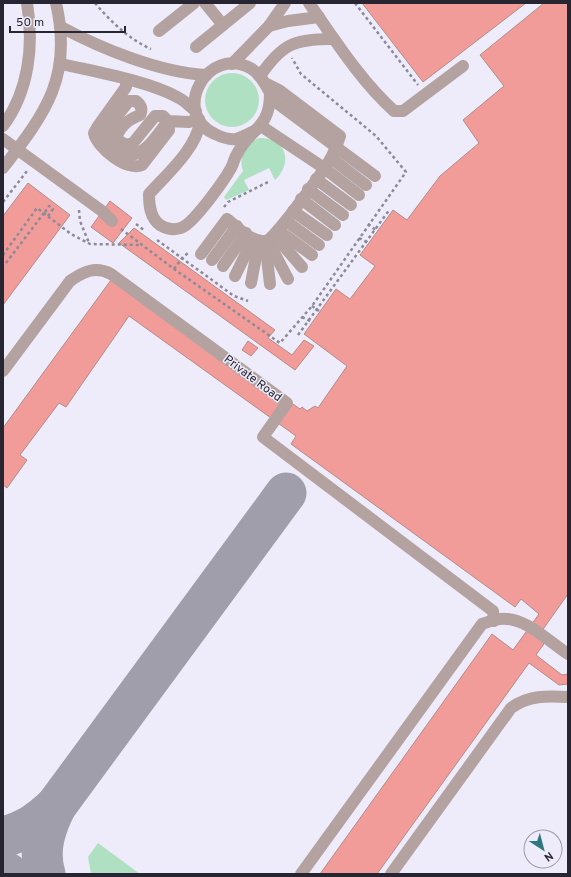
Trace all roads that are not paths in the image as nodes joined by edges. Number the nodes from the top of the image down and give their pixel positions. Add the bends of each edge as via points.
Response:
1 (27, 3) edge
2 (56, 3) edge
3 (194, 3) edge
4 (205, 3) edge
5 (250, 3) edge
6 (284, 3) edge
7 (309, 3) edge
8 (319, 17) junction
9 (223, 25) junction
10 (269, 26) junction
11 (61, 27) junction
12 (159, 31) dead end
13 (332, 39) junction
14 (196, 47) dead end
15 (61, 64) junction
16 (232, 64) junction
17 (463, 66) dead end
18 (205, 75) junction
19 (126, 80) junction
20 (265, 84) junction
21 (198, 117) junction
22 (168, 121) junction
23 (3, 126) edge
24 (258, 128) junction
25 (3, 139) edge
26 (338, 141) junction
27 (327, 163) junction
28 (3, 168) edge
29 (375, 176) dead end
30 (316, 178) junction
31 (363, 190) dead end
32 (305, 194) junction
33 (351, 205) dead end
34 (294, 211) junction
35 (343, 215) dead end
36 (112, 221) dead end
37 (335, 225) dead end
38 (263, 234) junction
39 (327, 235) dead end
40 (319, 245) dead end
41 (202, 254) dead end
42 (312, 255) dead end
43 (212, 260) dead end
44 (223, 266) dead end
45 (302, 266) dead end
46 (235, 276) dead end
47 (288, 279) dead end
48 (251, 283) dead end
49 (270, 284) dead end
50 (3, 371) edge
51 (488, 622) junction
52 (568, 654) edge
53 (568, 697) edge
54 (301, 874) edge
55 (391, 874) edge

1 - 23 street via 31,29 23,88
2 - 11 street
3 - 12 street
4 - 9 street
5 - 9 street
6 - 10 street
7 - 8 street
8 - 10 street
8 - 13 street
9 - 14 street
10 - 16 street
11 - 15 street
11 - 18 street via 84,40 173,71
13 - 17 street via 382,101 394,111 403,111
13 - 20 street via 289,44 270,61
15 - 19 street
15 - 28 street via 51,96 42,114
16 - 18 street via 213,69
16 - 20 street via 252,69
18 - 21 street via 198,86 195,98
19 - 21 street via 180,98
19 - 22 street via 126,87 94,133 99,146 128,166 137,168 167,135
20 - 24 street via 267,115
20 - 26 street via 279,90
21 - 22 street via 189,122
21 - 24 street via 211,132 222,138 235,139
21 - 24 street via 198,133 193,143 149,194 151,214 165,229 182,228 192,221 228,173 237,153
22 - 22 street via 141,153 134,156 124,154 111,144 105,134 128,101 139,103 142,111 140,115 129,119 116,135 118,140 126,145 133,143 154,116 163,116
24 - 27 street
25 - 36 street, bridge
26 - 27 street
26 - 29 street
27 - 30 street
27 - 31 street
30 - 32 street
30 - 33 street
32 - 34 street
32 - 35 street
32 - 37 street
34 - 38 street
34 - 39 street
38 - 40 street
38 - 41 street via 226,219
38 - 42 street
38 - 43 street
38 - 44 street
38 - 45 street
38 - 46 street
38 - 47 street
38 - 48 street
38 - 49 street
50 - 51 street, Private Road via 70,281 78,274 95,269 104,270 287,403 264,437 494,611
51 - 52 street via 501,619 526,624
51 - 54 street
53 - 55 street via 540,696 521,701 511,708

